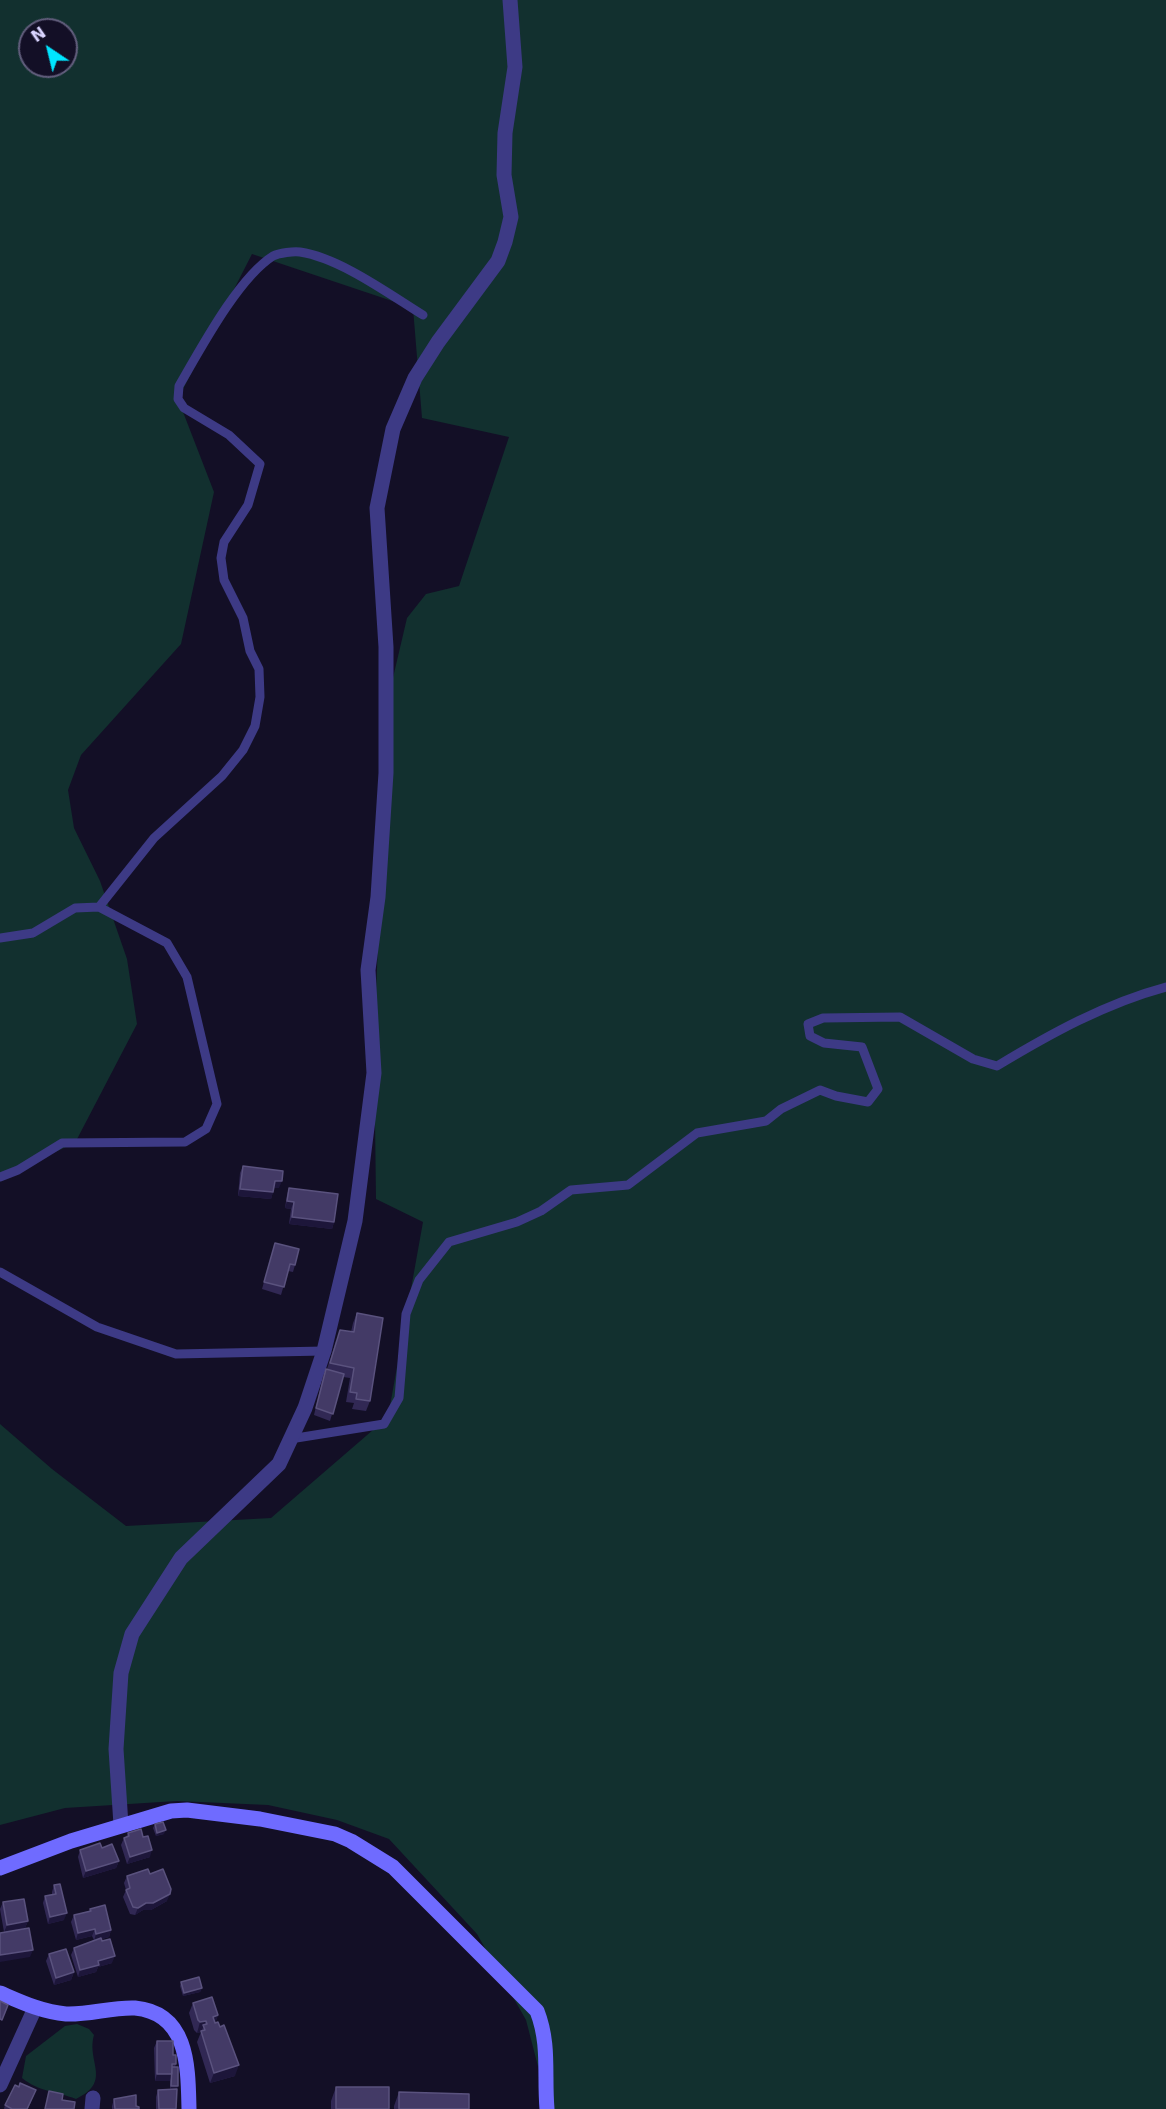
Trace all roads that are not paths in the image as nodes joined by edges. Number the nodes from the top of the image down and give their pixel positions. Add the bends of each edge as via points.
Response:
1 (510, 0) edge
2 (423, 315) dead end
3 (99, 906) junction
4 (0, 938) edge
5 (1166, 987) edge
6 (0, 1177) edge
7 (0, 1272) edge
8 (324, 1351) junction
9 (291, 1439) junction
10 (121, 1825) junction
11 (0, 1868) edge
12 (0, 1993) edge
13 (35, 2008) junction
14 (0, 2085) edge
15 (189, 2109) edge
16 (547, 2109) edge

1 - 8 street via 515,68 505,133 504,175 511,217 505,242 498,261 415,378 393,429 377,508 388,699 378,897 368,970 374,1073 355,1221
2 - 3 lane via 334,263 300,252 275,255 258,269 220,317 179,386 178,399 183,408 229,435 260,464 248,505 224,542 221,558 224,580 243,618 250,651 259,669 260,697 255,726 243,750 195,803 154,838
3 - 4 lane via 75,908 33,933
3 - 6 lane via 166,943 187,977 217,1104 206,1129 184,1142 62,1143
5 - 9 lane via 1134,996 1044,1037 997,1066 973,1059 900,1017 823,1018 808,1024 810,1036 824,1043 862,1047 878,1089 868,1102 820,1090 766,1120 698,1133 628,1185 571,1190 517,1222 449,1242 418,1280 406,1314 399,1398 384,1424
7 - 8 lane via 96,1327 176,1354
8 - 9 street
9 - 10 street via 279,1464 181,1558 132,1634 121,1673 116,1749
10 - 11 street
10 - 16 street via 187,1809 336,1834 373,1853 393,1867 537,2011 547,2051
12 - 13 street
13 - 14 street
13 - 15 street via 67,2014 133,2008 154,2012 166,2020 182,2041 188,2064

